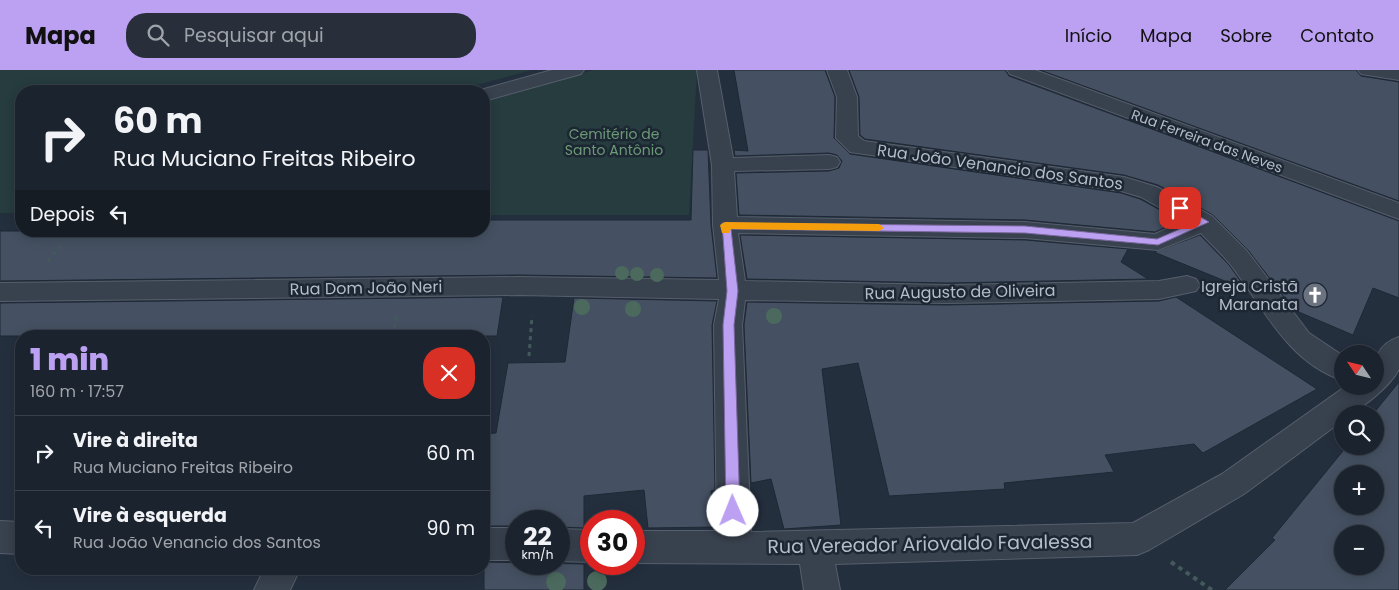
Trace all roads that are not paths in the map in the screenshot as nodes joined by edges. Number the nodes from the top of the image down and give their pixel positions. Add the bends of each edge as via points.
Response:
1 (574, 70) edge
2 (707, 70) edge
3 (837, 70) edge
4 (1017, 70) edge
5 (1368, 70) edge
6 (1399, 74) edge
7 (490, 92) edge
8 (829, 162) dead end
9 (723, 165) junction
10 (1399, 211) edge
11 (1204, 222) junction
12 (725, 225) junction
13 (1187, 285) dead end
14 (733, 291) junction
15 (0, 292) edge
16 (1399, 348) edge
17 (1334, 364) edge
18 (1384, 367) edge
19 (1356, 395) edge
20 (0, 537) edge
21 (15, 538) edge
22 (490, 544) edge
23 (505, 544) edge
24 (645, 547) edge
25 (734, 548) junction
26 (815, 548) junction
27 (279, 575) edge
28 (272, 590) edge
29 (822, 590) edge

1 - 7 street
2 - 9 street
3 - 11 street, Rua João Venancio dos Santos via 847,97 847,138 854,145 1124,184 1169,201
4 - 10 street, Rua Ferreira das Neves
5 - 6 street
8 - 9 street
9 - 12 street
11 - 12 street via 1158,242 1025,230
11 - 17 street, Rua João Venancio dos Santos via 1238,257 1299,340
12 - 14 street
13 - 14 street, Rua Augusto de Oliveira via 1159,290 947,294
14 - 15 street, Rua Dom João Neri via 518,286
14 - 25 street via 728,325
16 - 18 street
19 - 26 street, Rua Vereador Ariovaldo Favalessa via 1233,484 1137,539
20 - 21 street
22 - 23 street
24 - 25 street, Rua Vereador Ariovaldo Favalessa
25 - 26 street, Rua Vereador Ariovaldo Favalessa
26 - 29 street
27 - 28 street

